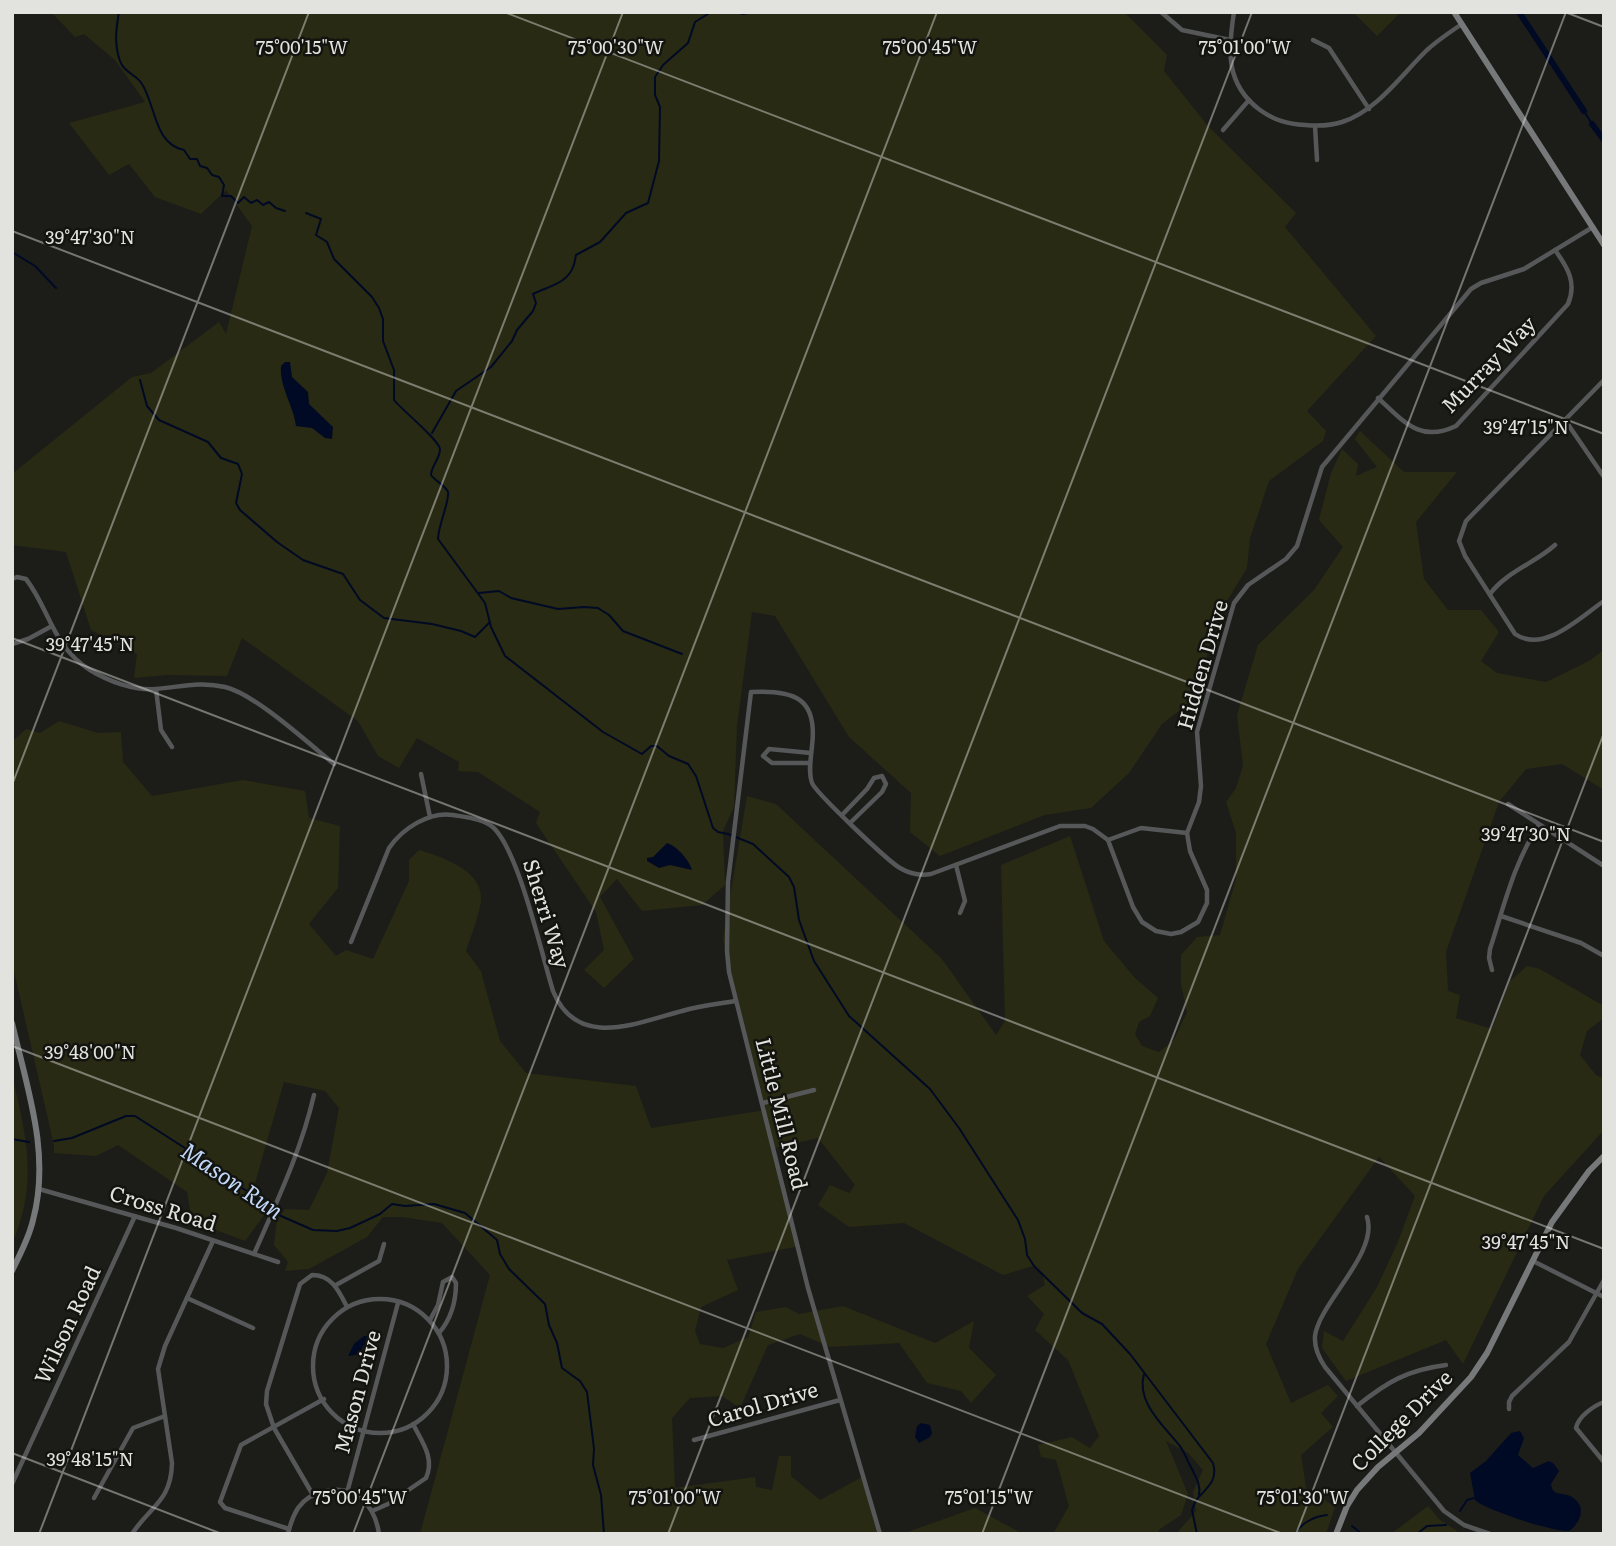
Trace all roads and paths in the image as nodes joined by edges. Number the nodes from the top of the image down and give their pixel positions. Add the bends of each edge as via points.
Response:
1 (1161, 12) edge
2 (1234, 12) edge
3 (1454, 12) edge
4 (1462, 24) junction
5 (1230, 40) junction
6 (1313, 40) dead end
7 (1249, 100) junction
8 (1368, 109) junction
9 (1315, 126) junction
10 (1223, 130) dead end
11 (1317, 160) dead end
12 (1592, 228) junction
13 (1604, 244) edge
14 (1555, 250) junction
15 (1604, 380) edge
16 (1378, 398) junction
17 (1565, 420) junction
18 (1604, 477) edge
19 (1555, 545) dead end
20 (12, 579) edge
21 (1489, 594) junction
22 (1604, 601) edge
23 (52, 626) junction
24 (12, 644) edge
25 (156, 689) junction
26 (172, 747) dead end
27 (811, 752) junction
28 (810, 763) junction
29 (334, 764) dead end
30 (421, 774) dead end
31 (1508, 804) dead end
32 (842, 815) junction
33 (430, 817) junction
34 (850, 822) junction
35 (1539, 825) junction
36 (1187, 833) junction
37 (1108, 840) junction
38 (956, 865) junction
39 (1604, 866) edge
40 (960, 913) dead end
41 (1501, 916) junction
42 (351, 942) dead end
43 (1604, 956) edge
44 (1492, 970) dead end
45 (736, 1001) junction
46 (12, 1023) edge
47 (814, 1090) dead end
48 (314, 1095) dead end
49 (762, 1103) junction
50 (1604, 1156) edge
51 (39, 1189) junction
52 (135, 1216) junction
53 (1367, 1217) dead end
54 (213, 1241) junction
55 (384, 1244) dead end
56 (254, 1254) junction
57 (1533, 1261) junction
58 (278, 1262) dead end
59 (12, 1271) edge
60 (1604, 1280) edge
61 (335, 1285) junction
62 (1597, 1293) junction
63 (187, 1297) junction
64 (1604, 1297) edge
65 (398, 1303) junction
66 (347, 1307) junction
67 (430, 1320) junction
68 (253, 1328) dead end
69 (439, 1333) junction
70 (1446, 1365) dead end
71 (324, 1399) junction
72 (840, 1400) junction
73 (1604, 1402) edge
74 (1357, 1406) junction
75 (1509, 1409) dead end
76 (165, 1416) junction
77 (413, 1424) junction
78 (274, 1428) junction
79 (364, 1432) junction
80 (694, 1440) dead end
81 (1395, 1452) junction
82 (1604, 1462) edge
83 (12, 1485) edge
84 (348, 1489) junction
85 (313, 1495) junction
86 (94, 1498) dead end
87 (372, 1511) junction
88 (288, 1531) edge
89 (132, 1534) edge
90 (379, 1534) edge
91 (880, 1534) edge
92 (1336, 1534) edge
93 (1490, 1534) edge

1 - 5 street via 1182,30
2 - 5 street
3 - 4 main road
4 - 8 street via 1429,48
4 - 12 main road
5 - 7 street via 1232,70
6 - 8 street via 1329,48
7 - 9 street via 1284,123
7 - 10 street
8 - 9 street via 1344,122
9 - 11 street
12 - 13 main road
12 - 14 street, Hidden Drive
14 - 16 street, Hidden Drive via 1524,269 1471,289
14 - 16 street, Murray Way via 1572,278 1568,304 1456,426 1427,433 1404,422
15 - 17 street
16 - 36 street, Hidden Drive via 1322,467 1297,545 1286,559 1248,585 1234,603 1198,724 1201,786
17 - 18 street
17 - 21 street via 1463,526 1461,548
19 - 21 street
20 - 23 street via 24,578 29,583
21 - 22 street via 1515,634 1532,641 1551,636
23 - 24 street
23 - 25 street via 64,648 89,670 138,689
25 - 26 street via 161,730
25 - 29 street via 187,684 225,687 249,697
27 - 28 street
27 - 28 street via 769,749 763,756 772,763
27 - 45 street, Little Mill Road via 813,724 803,702 786,692 751,692 727,894 727,951
28 - 32 street via 814,787
30 - 33 street
31 - 35 street
32 - 34 street
32 - 34 street via 874,778 882,776 886,784 882,792
33 - 42 street via 398,835 389,848
33 - 45 street, Sherri Way via 444,814 475,820 490,825 504,841 523,887 557,1003 573,1019 588,1026 615,1028
34 - 38 street via 902,870 922,876
35 - 39 street
35 - 41 street via 1520,858
36 - 37 street via 1141,828
36 - 37 street via 1207,890 1207,903 1196,924 1171,934 1142,922
37 - 38 street via 1093,829 1060,826
38 - 40 street via 965,901
41 - 43 street via 1581,943
41 - 44 street via 1490,953
45 - 49 street, Little Mill Road
46 - 51 main road via 39,1141
47 - 49 street
48 - 56 street via 307,1125
49 - 72 street, Little Mill Road
50 - 57 main road, College Drive via 1563,1205
51 - 52 street, Cross Road
51 - 59 main road via 33,1223
52 - 54 street, Cross Road
52 - 83 street, Wilson Road
53 - 74 street via 1368,1237 1315,1335 1319,1358
54 - 56 street, Cross Road
54 - 63 street
55 - 61 street via 379,1261
56 - 58 street, Cross Road
57 - 62 street
57 - 81 main road, College Drive via 1471,1377
60 - 62 street
61 - 66 street
61 - 78 street via 312,1275 296,1289 267,1391 267,1412
62 - 64 street
62 - 75 street via 1569,1342 1511,1396
63 - 68 street
63 - 76 street via 158,1369
65 - 66 street via 381,1298
65 - 67 street via 417,1309
65 - 79 street, Mason Drive
66 - 71 street via 326,1326 314,1358 314,1376
67 - 69 street
67 - 69 street via 443,1282 452,1277 456,1283 454,1304
69 - 77 street via 446,1357 442,1391
70 - 74 street via 1391,1380
71 - 78 street
71 - 79 street via 335,1415
72 - 80 street, Carol Drive
72 - 91 street, Little Mill Road
73 - 82 street via 1579,1420 1576,1428
74 - 81 street
76 - 86 street via 133,1428
76 - 89 street via 172,1477 155,1510
77 - 79 street
77 - 87 street via 429,1454 428,1474
78 - 85 street
78 - 88 street via 241,1445 220,1502 225,1508
79 - 84 street, Mason Drive
81 - 92 main road, College Drive via 1357,1490
81 - 93 street via 1450,1516
84 - 85 street
84 - 87 street
85 - 88 street via 299,1507
87 - 90 street

